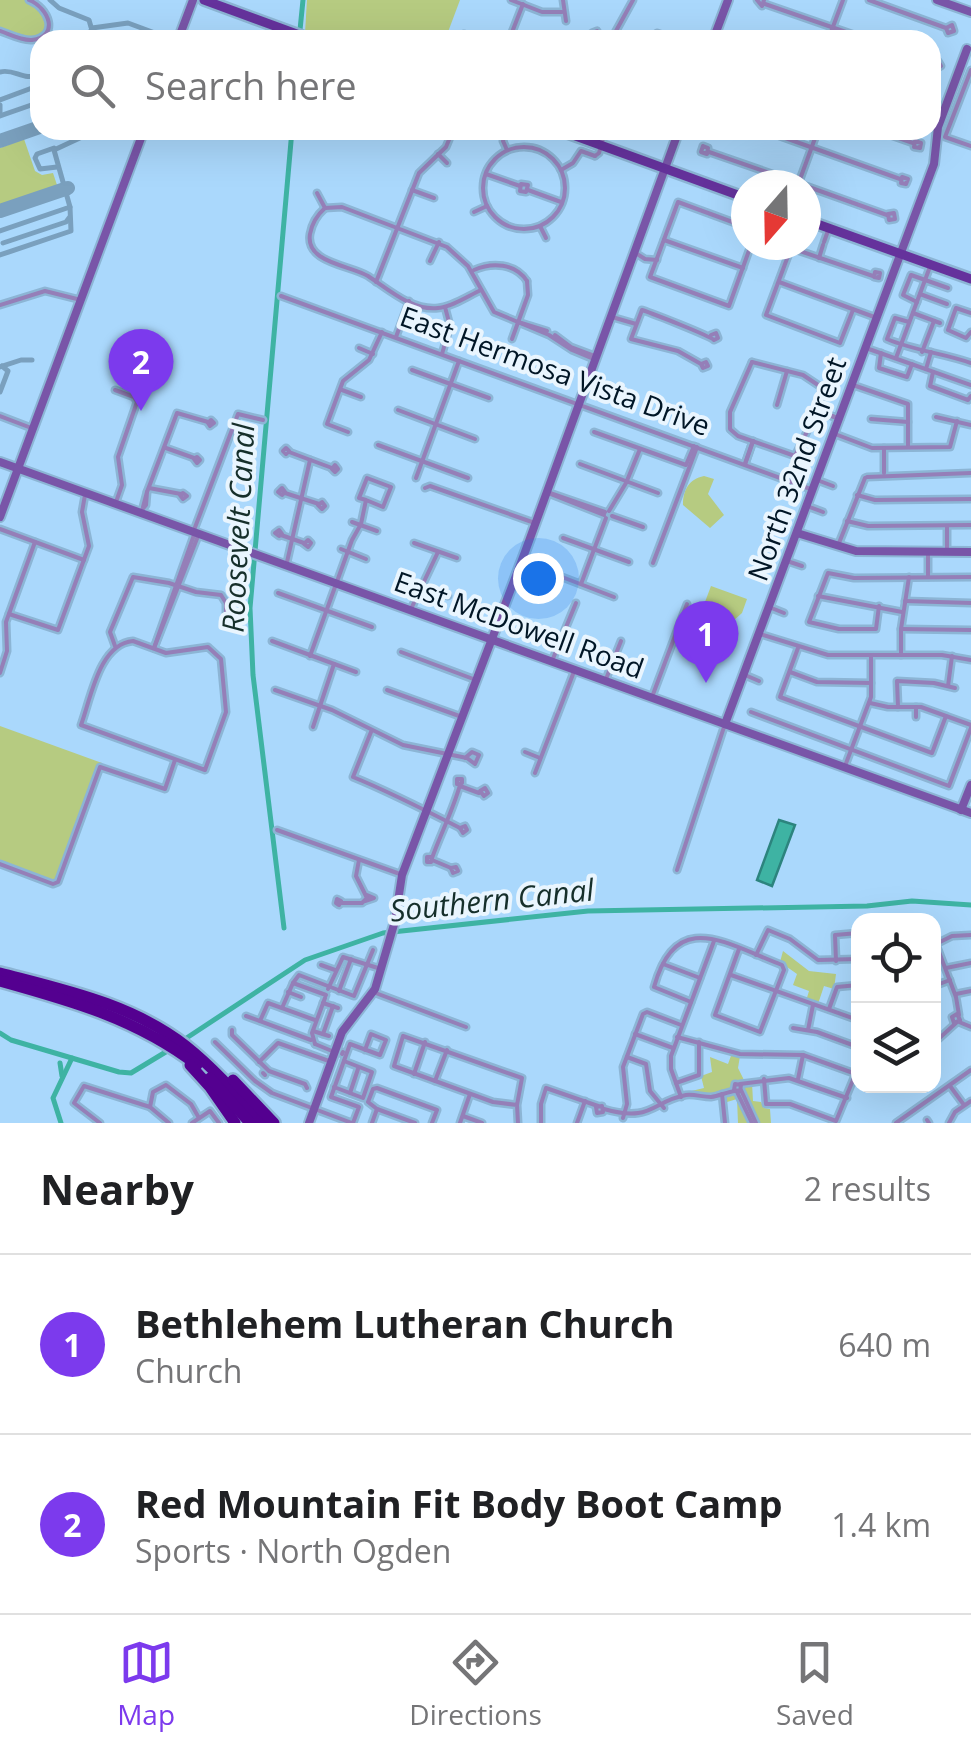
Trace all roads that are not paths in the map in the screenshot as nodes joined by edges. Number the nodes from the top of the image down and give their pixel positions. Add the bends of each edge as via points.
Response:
1 (29, 0) edge
2 (193, 0) edge
3 (204, 0) edge
4 (512, 0) edge
5 (564, 0) edge
6 (633, 0) edge
7 (728, 0) edge
8 (843, 0) edge
9 (869, 0) edge
10 (942, 0) edge
11 (762, 1) edge
12 (522, 4) junction
13 (562, 12) junction
14 (971, 12) edge
15 (566, 21) dead end
16 (833, 27) junction
17 (946, 28) dead end
18 (0, 30) edge
19 (46, 30) edge
20 (182, 30) edge
21 (286, 30) edge
22 (513, 30) edge
23 (618, 30) edge
24 (718, 30) edge
25 (832, 30) edge
26 (841, 30) edge
27 (30, 40) edge
28 (969, 48) edge
29 (971, 70) edge
30 (941, 120) edge
31 (140, 140) edge
32 (450, 140) edge
33 (503, 140) edge
34 (599, 140) edge
35 (675, 140) edge
36 (790, 140) edge
37 (815, 140) edge
38 (904, 140) edge
39 (937, 140) edge
40 (603, 141) junction
41 (913, 143) dead end
42 (971, 146) edge
43 (812, 148) junction
44 (507, 150) junction
45 (709, 152) dead end
46 (435, 154) junction
47 (447, 162) dead end
48 (665, 169) junction
49 (561, 170) junction
50 (759, 170) edge
51 (805, 170) edge
52 (486, 174) junction
53 (900, 179) dead end
54 (412, 190) junction
55 (821, 192) edge
56 (317, 193) dead end
57 (731, 193) edge
58 (434, 198) dead end
59 (563, 202) junction
60 (487, 206) junction
61 (325, 208) junction
62 (474, 212) dead end
63 (888, 215) dead end
64 (731, 221) edge
65 (821, 225) edge
66 (540, 226) junction
67 (398, 227) junction
68 (829, 228) junction
69 (546, 238) dead end
70 (664, 240) junction
71 (439, 242) junction
72 (821, 250) edge
73 (634, 252) junction
74 (901, 254) junction
75 (821, 259) edge
76 (656, 260) junction
77 (745, 260) edge
78 (786, 260) edge
79 (430, 261) dead end
80 (931, 264) junction
81 (742, 268) junction
82 (472, 271) junction
83 (874, 276) dead end
84 (534, 278) dead end
85 (971, 279) edge
86 (925, 280) junction
87 (528, 281) junction
88 (777, 281) junction
89 (376, 282) junction
90 (481, 290) junction
91 (920, 294) junction
92 (281, 296) dead end
93 (81, 300) junction
94 (409, 300) junction
95 (917, 302) junction
96 (0, 305) edge
97 (445, 307) junction
98 (856, 310) junction
99 (912, 313) junction
100 (971, 313) edge
101 (617, 317) junction
102 (878, 318) junction
103 (518, 322) junction
104 (909, 322) junction
105 (636, 324) junction
106 (381, 332) junction
107 (970, 334) edge
108 (711, 335) dead end
109 (396, 337) junction
110 (512, 340) dead end
111 (901, 344) junction
112 (358, 348) dead end
113 (866, 348) junction
114 (922, 352) junction
115 (932, 352) junction
116 (881, 353) junction
117 (442, 354) junction
118 (373, 355) junction
119 (595, 358) junction
120 (896, 358) junction
121 (459, 361) junction
122 (701, 364) dead end
123 (912, 364) junction
124 (971, 364) edge
125 (926, 369) junction
126 (412, 370) dead end
127 (787, 371) junction
128 (933, 372) junction
129 (451, 384) junction
130 (852, 385) junction
131 (971, 385) edge
132 (115, 390) dead end
133 (340, 390) junction
134 (360, 397) dead end
135 (489, 398) dead end
136 (970, 398) edge
137 (578, 404) junction
138 (777, 406) dead end
139 (398, 410) dead end
140 (818, 411) junction
141 (0, 416) edge
142 (936, 417) dead end
143 (840, 419) junction
144 (871, 419) dead end
145 (262, 420) dead end
146 (958, 421) junction
147 (208, 422) dead end
148 (908, 422) junction
149 (436, 424) junction
150 (971, 425) edge
151 (34, 429) junction
152 (348, 432) dead end
153 (594, 432) dead end
154 (834, 434) junction
155 (475, 438) dead end
156 (753, 441) junction
157 (378, 445) dead end
158 (695, 446) junction
159 (164, 447) junction
160 (908, 447) junction
161 (640, 448) junction
162 (884, 448) junction
163 (289, 452) dead end
164 (194, 458) dead end
165 (0, 460) edge
166 (310, 460) junction
167 (422, 461) junction
168 (580, 464) dead end
169 (745, 464) junction
170 (19, 467) junction
171 (332, 468) dead end
172 (971, 473) edge
173 (884, 474) junction
174 (416, 478) dead end
175 (468, 478) dead end
176 (626, 483) junction
177 (815, 485) junction
178 (833, 486) dead end
179 (425, 488) dead end
180 (148, 490) junction
181 (87, 491) junction
182 (285, 493) dead end
183 (658, 493) dead end
184 (181, 494) dead end
185 (544, 494) junction
186 (856, 496) junction
187 (302, 499) junction
188 (971, 499) edge
189 (366, 500) junction
190 (116, 502) junction
191 (319, 504) dead end
192 (807, 506) junction
193 (142, 509) junction
194 (823, 512) dead end
195 (607, 514) junction
196 (0, 518) edge
197 (846, 521) junction
198 (352, 522) dead end
199 (361, 525) junction
200 (947, 525) junction
201 (971, 525) edge
202 (533, 526) junction
203 (643, 527) dead end
204 (0, 529) edge
205 (196, 531) junction
206 (377, 531) dead end
207 (797, 533) junction
208 (281, 536) dead end
209 (562, 538) dead end
210 (292, 539) junction
211 (35, 542) junction
212 (304, 542) dead end
213 (414, 543) dead end
214 (838, 548) junction
215 (341, 549) dead end
216 (595, 550) junction
217 (348, 552) junction
218 (438, 552) junction
219 (928, 552) junction
220 (948, 552) junction
221 (971, 552) edge
222 (457, 558) dead end
223 (366, 559) dead end
224 (84, 560) junction
225 (787, 560) junction
226 (628, 562) dead end
227 (653, 563) dead end
228 (285, 564) junction
229 (802, 566) dead end
230 (549, 572) dead end
231 (928, 577) junction
232 (971, 577) edge
233 (909, 578) junction
234 (398, 579) dead end
235 (337, 583) junction
236 (581, 584) junction
237 (177, 586) junction
238 (420, 586) junction
239 (278, 593) dead end
240 (448, 596) dead end
241 (818, 596) junction
242 (614, 597) dead end
243 (905, 601) junction
244 (576, 604) dead end
245 (687, 604) dead end
246 (971, 604) edge
247 (879, 606) junction
248 (770, 608) junction
249 (411, 610) junction
250 (327, 611) junction
251 (902, 612) junction
252 (784, 613) dead end
253 (9, 614) junction
254 (226, 618) dead end
255 (372, 628) dead end
256 (900, 629) junction
257 (971, 630) edge
258 (760, 634) junction
259 (490, 639) junction
260 (621, 641) dead end
261 (272, 642) dead end
262 (115, 646) junction
263 (154, 648) junction
264 (798, 648) junction
265 (401, 652) dead end
266 (901, 655) junction
267 (310, 656) junction
268 (871, 656) junction
269 (952, 656) junction
270 (971, 660) edge
271 (552, 661) junction
272 (334, 664) junction
273 (575, 669) junction
274 (356, 672) dead end
275 (790, 672) junction
276 (0, 673) edge
277 (744, 675) junction
278 (475, 679) junction
279 (606, 680) junction
280 (759, 681) dead end
281 (871, 682) junction
282 (844, 683) junction
283 (948, 686) junction
284 (955, 688) dead end
285 (276, 690) dead end
286 (387, 690) dead end
287 (844, 691) dead end
288 (652, 697) junction
289 (869, 702) junction
290 (319, 705) junction
291 (898, 707) junction
292 (916, 707) junction
293 (750, 712) dead end
294 (946, 716) junction
295 (461, 717) junction
296 (916, 717) dead end
297 (725, 724) junction
298 (860, 726) junction
299 (313, 727) dead end
300 (971, 727) edge
301 (372, 732) junction
302 (851, 750) junction
303 (525, 752) dead end
304 (447, 754) junction
305 (465, 758) dead end
306 (541, 758) junction
307 (175, 760) junction
308 (844, 768) junction
309 (535, 773) dead end
310 (971, 785) edge
311 (480, 793) dead end
312 (425, 810) junction
313 (966, 812) edge
314 (444, 818) junction
315 (78, 825) junction
316 (87, 828) dead end
317 (460, 828) dead end
318 (277, 830) dead end
319 (359, 860) junction
320 (0, 864) edge
321 (452, 868) dead end
322 (677, 870) dead end
323 (400, 874) junction
324 (340, 904) dead end
325 (851, 933) edge
326 (971, 935) edge
327 (714, 939) junction
328 (941, 941) edge
329 (739, 949) junction
330 (372, 950) dead end
331 (756, 955) junction
332 (941, 957) edge
333 (350, 959) junction
334 (851, 960) edge
335 (836, 961) junction
336 (971, 963) edge
337 (663, 964) junction
338 (321, 965) dead end
339 (367, 965) junction
340 (946, 968) junction
341 (335, 970) junction
342 (382, 970) junction
343 (0, 971) edge
344 (729, 974) junction
345 (700, 978) junction
346 (950, 980) junction
347 (0, 983) edge
348 (941, 983) edge
349 (293, 984) junction
350 (851, 986) edge
351 (329, 987) junction
352 (971, 990) edge
353 (339, 991) junction
354 (288, 992) junction
355 (373, 992) junction
356 (776, 992) junction
357 (955, 994) junction
358 (326, 995) junction
359 (301, 997) dead end
360 (690, 1002) junction
361 (323, 1003) junction
362 (813, 1004) junction
363 (282, 1008) junction
364 (830, 1009) junction
365 (246, 1016) dead end
366 (851, 1017) edge
367 (957, 1019) junction
368 (260, 1020) junction
369 (316, 1020) junction
370 (682, 1025) junction
371 (971, 1025) edge
372 (466, 1027) dead end
373 (793, 1028) dead end
374 (232, 1030) dead end
375 (313, 1030) junction
376 (808, 1030) junction
377 (636, 1034) junction
378 (677, 1037) junction
379 (941, 1037) edge
380 (166, 1041) junction
381 (215, 1042) dead end
382 (425, 1042) junction
383 (698, 1042) junction
384 (317, 1045) junction
385 (851, 1045) edge
386 (673, 1048) junction
387 (365, 1050) junction
388 (447, 1050) junction
389 (339, 1053) junction
390 (188, 1054) junction
391 (803, 1055) junction
392 (627, 1057) junction
393 (260, 1062) junction
394 (327, 1063) junction
395 (359, 1067) junction
396 (851, 1069) edge
397 (971, 1070) edge
398 (266, 1072) junction
399 (414, 1074) junction
400 (764, 1079) junction
401 (798, 1080) junction
402 (435, 1082) junction
403 (257, 1083) junction
404 (676, 1083) junction
405 (950, 1085) junction
406 (334, 1087) junction
407 (851, 1087) edge
408 (308, 1088) dead end
409 (735, 1090) junction
410 (350, 1093) junction
411 (470, 1094) junction
412 (681, 1097) junction
413 (847, 1098) junction
414 (971, 1100) edge
415 (588, 1102) junction
416 (962, 1103) junction
417 (517, 1106) junction
418 (150, 1107) junction
419 (664, 1108) junction
420 (312, 1109) junction
421 (377, 1109) junction
422 (462, 1116) junction
423 (199, 1118) junction
424 (622, 1118) junction
425 (100, 1123) edge
426 (169, 1123) edge
427 (192, 1123) edge
428 (219, 1123) edge
429 (235, 1123) edge
430 (250, 1123) edge
431 (262, 1123) edge
432 (274, 1123) edge
433 (306, 1123) edge
434 (352, 1123) edge
435 (372, 1123) edge
436 (415, 1123) edge
437 (432, 1123) edge
438 (460, 1123) edge
439 (482, 1123) edge
440 (518, 1123) edge
441 (541, 1123) edge
442 (577, 1123) edge
443 (725, 1123) edge
444 (754, 1123) edge
445 (896, 1123) edge
446 (949, 1123) edge

1 - 19 street via 47,12
2 - 20 main road
3 - 21 main road
4 - 12 street
5 - 13 street
6 - 23 street
7 - 24 main road
8 - 16 street
9 - 17 street
10 - 14 main road
11 - 16 street
12 - 13 street
12 - 22 street
13 - 15 street
16 - 25 street
16 - 26 street
18 - 27 street
28 - 30 main road, North 32nd Street
29 - 42 street via 946,137
31 - 93 main road
32 - 46 street
33 - 44 street
34 - 40 main road
35 - 48 main road
36 - 43 street
37 - 43 street
38 - 41 street
39 - 74 main road, North 32nd Street
40 - 48 main road
40 - 49 street via 595,156 579,152
43 - 51 street
43 - 53 street
44 - 49 street via 538,150
44 - 52 street
45 - 50 street
46 - 47 street
46 - 54 street
48 - 57 main road
48 - 73 main road
49 - 59 street
52 - 59 street
52 - 60 street
54 - 58 street
54 - 67 street
55 - 63 street
56 - 61 street
59 - 66 street
60 - 62 street
60 - 66 street via 512,228
61 - 67 street via 342,206
61 - 89 street via 311,231 312,248
64 - 70 street via 678,202
65 - 68 main road
66 - 69 street
67 - 71 street
67 - 89 street
68 - 72 street
68 - 74 main road
70 - 76 street
70 - 81 street
71 - 79 street
71 - 82 street
73 - 76 street
73 - 101 main road
73 - 119 main road
74 - 80 main road
74 - 102 main road, North 32nd Street
75 - 83 street
76 - 81 street via 650,278 729,306
77 - 81 street
78 - 88 street
80 - 85 main road
80 - 86 street
82 - 87 street via 502,266
82 - 90 street
84 - 87 street
86 - 91 street
86 - 91 street via 947,288 944,303
86 - 95 street via 910,275 903,296
87 - 103 street
88 - 98 street
88 - 98 street via 766,315 840,343
89 - 94 street
90 - 97 street
90 - 103 street via 492,310
91 - 95 street
92 - 106 street, East Hermosa Vista Drive
93 - 96 street via 45,291
93 - 151 main road
94 - 97 street
94 - 109 street
95 - 99 street
97 - 117 street via 450,326
98 - 102 street
99 - 104 street
99 - 114 street via 937,322
100 - 107 street via 956,308 948,330
101 - 105 street
101 - 119 main road
102 - 113 main road, North 32nd Street
103 - 110 street
103 - 119 street
104 - 111 street
104 - 111 street via 897,317 887,338
105 - 108 street via 642,310
105 - 122 street via 631,339
106 - 109 street, East Hermosa Vista Drive
106 - 118 street
109 - 117 street, East Hermosa Vista Drive
111 - 114 street
111 - 120 street
112 - 118 street
113 - 116 street
113 - 130 main road, North 32nd Street
114 - 115 street
115 - 124 street
115 - 125 street
116 - 120 street
116 - 123 street via 879,368 906,377
117 - 121 street, East Hermosa Vista Drive
118 - 133 street
119 - 137 main road
120 - 123 street
121 - 129 street
121 - 137 street, East Hermosa Vista Drive
123 - 125 street
125 - 128 street
126 - 129 street
127 - 138 street
127 - 140 street via 821,387
127 - 156 street via 751,360 728,430
128 - 131 street
128 - 136 street via 929,385
129 - 135 street
129 - 149 street
130 - 143 main road, North 32nd Street
130 - 148 street via 908,404
132 - 190 street via 137,400 118,458
133 - 134 street
133 - 152 street via 327,424
137 - 158 street, East Hermosa Vista Drive
137 - 185 main road
139 - 149 street
140 - 143 street
140 - 156 street via 797,458
141 - 151 street
142 - 146 street
143 - 154 main road, North 32nd Street
144 - 148 street
145 - 205 street via 238,414
146 - 150 street
146 - 160 street via 950,447
147 - 159 street via 179,412
148 - 160 street
149 - 155 street
149 - 167 street
151 - 170 main road
153 - 161 street
154 - 162 street
154 - 177 main road, North 32nd Street
156 - 169 street
157 - 167 street
158 - 161 street via 686,465
158 - 169 street, East Hermosa Vista Drive
158 - 227 street
159 - 164 street
159 - 180 street
160 - 162 street
161 - 176 street
162 - 173 street
163 - 166 street
165 - 170 main road, East McDowell Road
166 - 171 street
166 - 187 street
167 - 174 street
167 - 175 street
168 - 176 street
169 - 177 street, East Hermosa Vista Drive
170 - 181 main road, East McDowell Road
170 - 196 main road
172 - 173 street
173 - 186 street via 866,475
176 - 183 street
176 - 195 street
177 - 178 street, East Hermosa Vista Drive
177 - 192 main road, North 32nd Street
179 - 202 street
180 - 184 street
180 - 193 street
181 - 190 main road, East McDowell Road
181 - 224 street
182 - 187 street
185 - 195 street
185 - 202 main road
186 - 188 street
186 - 197 street
187 - 191 street
187 - 210 street
189 - 189 street via 359,498 367,478 391,487 384,507
189 - 199 street
190 - 193 main road, East McDowell Road
192 - 194 street
192 - 207 main road, North 32nd Street
193 - 205 main road, East McDowell Road
195 - 203 street
195 - 216 street
197 - 200 street
197 - 214 street
198 - 199 street
199 - 206 street
199 - 217 street
200 - 201 street
200 - 220 street
202 - 259 main road
204 - 211 street
205 - 228 main road, East McDowell Road
205 - 237 street
207 - 214 main road
207 - 225 main road, North 32nd Street
208 - 210 street
209 - 216 street
210 - 212 street
210 - 228 street
211 - 224 street
211 - 253 street
213 - 218 street
214 - 219 main road
215 - 217 street
216 - 226 street
216 - 236 street
217 - 223 street
217 - 235 street
218 - 222 street
218 - 238 street
219 - 220 main road
219 - 231 street
220 - 221 main road
224 - 253 street via 56,631
225 - 229 street
225 - 248 main road, North 32nd Street
228 - 235 main road, East McDowell Road
230 - 236 street
231 - 232 street
231 - 233 street
233 - 241 street via 828,573
233 - 243 street
234 - 238 street
235 - 249 main road, East McDowell Road
235 - 250 street
236 - 242 street
237 - 254 street via 221,595
237 - 262 street via 129,580 110,632
237 - 263 street
238 - 240 street
238 - 249 street
239 - 250 street
241 - 247 street
241 - 247 street via 809,622 840,629 876,629
243 - 246 street
243 - 251 street
244 - 271 street
245 - 288 street
247 - 251 street
248 - 252 street
248 - 258 main road, North 32nd Street
249 - 259 main road, East McDowell Road
250 - 255 street
250 - 267 street
251 - 256 street
253 - 276 street
256 - 257 street
256 - 266 street
258 - 264 street
258 - 277 main road, North 32nd Street
259 - 271 main road, East McDowell Road
259 - 278 main road
260 - 279 street
261 - 267 street
262 - 263 street via 133,641
262 - 307 street via 81,725
263 - 307 street via 170,653 203,646 222,664 227,707 205,770
264 - 268 street
264 - 275 street
265 - 278 street
266 - 268 street
266 - 269 street
267 - 272 street
268 - 281 street
269 - 270 street
269 - 283 street
271 - 273 main road, East McDowell Road
272 - 274 street
272 - 290 street
273 - 279 main road, East McDowell Road
273 - 306 street
275 - 282 street
275 - 298 street via 780,697
277 - 280 street
277 - 297 main road, North 32nd Street
278 - 295 main road
279 - 288 main road, East McDowell Road
281 - 282 street
281 - 289 street
282 - 287 street
283 - 284 street
283 - 291 street via 897,681
285 - 290 street
286 - 295 street
288 - 297 main road, East McDowell Road
289 - 291 street
289 - 298 street
290 - 299 street
290 - 301 street
291 - 292 street
292 - 294 street
292 - 296 street
293 - 302 street
294 - 298 street via 932,752
294 - 300 street
295 - 304 main road
297 - 308 main road, East McDowell Road
297 - 322 street, North 32nd Street
298 - 302 street
300 - 302 street via 950,786
301 - 304 street
301 - 312 street via 353,777
302 - 308 street
303 - 306 street
304 - 305 street
304 - 312 main road
306 - 309 street
307 - 315 street via 165,789 100,768
308 - 313 main road, East McDowell Road
310 - 313 main road
311 - 314 street via 460,786
312 - 314 street
312 - 323 main road
314 - 317 street
314 - 321 street via 432,859
315 - 316 street
315 - 320 street via 56,884
318 - 319 street
319 - 323 street
319 - 324 street via 356,876 366,898
323 - 342 main road
325 - 335 street via 835,935
326 - 328 street
327 - 329 street
327 - 337 street via 680,942
327 - 345 street
329 - 331 street
329 - 344 street
330 - 339 street
331 - 335 street via 766,930 815,959
331 - 356 street via 784,967
332 - 340 street
333 - 339 street
333 - 341 street via 339,960
333 - 353 street
334 - 335 street
336 - 340 street
337 - 345 street
337 - 360 street via 654,988
338 - 341 street
339 - 342 street
339 - 353 street via 354,996
340 - 346 street
341 - 351 street
342 - 355 main road
343 - 380 highway via 130,1012
344 - 356 street
344 - 356 street via 714,1016 759,1032
345 - 360 street
346 - 348 street
346 - 357 street
347 - 380 highway via 98,1008
349 - 351 street via 299,976
349 - 354 street
349 - 358 street
350 - 364 street via 837,987
351 - 353 street
351 - 358 street
352 - 357 street
354 - 359 street
354 - 363 street
355 - 372 street
355 - 389 main road via 345,1027
356 - 362 street
357 - 367 street
358 - 361 street
360 - 370 street
361 - 369 street
361 - 375 street via 336,1007 326,1035
362 - 364 street
362 - 376 street
363 - 368 street via 265,1004
363 - 369 street
364 - 366 street
365 - 368 street
367 - 371 street
367 - 379 street
368 - 384 street
369 - 375 street
370 - 377 street via 644,1012
370 - 378 street
373 - 376 street
374 - 393 street
375 - 384 street
376 - 385 street
377 - 386 street
377 - 392 street
378 - 383 street
378 - 386 street
380 - 390 highway
381 - 403 street
382 - 388 street
382 - 399 street
382 - 399 street via 404,1035 393,1065
383 - 391 street via 740,1054
383 - 404 street via 699,1075
384 - 389 street
386 - 404 street
387 - 387 street via 371,1034 386,1040 380,1055
387 - 389 street via 350,1044
388 - 402 street
388 - 417 street via 523,1079
389 - 394 main road
389 - 395 street
389 - 406 street
390 - 429 highway
390 - 430 highway
390 - 431 highway
390 - 432 highway via 239,1086
391 - 396 street
391 - 401 street
392 - 419 street via 646,1064 650,1090
392 - 424 street
393 - 394 street via 276,1044
393 - 398 street
394 - 420 main road
395 - 410 street
395 - 410 street via 372,1072 363,1098
397 - 405 street
398 - 403 street
398 - 408 street
399 - 402 street
400 - 401 street
400 - 409 street
400 - 413 street via 766,1104 790,1104 837,1120
401 - 413 street
402 - 411 street
403 - 420 street
404 - 412 street
405 - 416 street
405 - 445 street
406 - 410 street
406 - 434 street via 331,1097 359,1107
407 - 413 street
409 - 412 street
409 - 443 street
409 - 444 street
411 - 417 street
411 - 422 street
412 - 419 street
414 - 416 street
415 - 424 street
415 - 441 street via 546,1088
415 - 442 street
416 - 446 street
417 - 440 street
418 - 423 street via 153,1092 166,1085
418 - 425 street via 84,1086 74,1104
418 - 426 street
419 - 424 street via 646,1119
420 - 433 main road
420 - 434 street
421 - 435 street
421 - 436 street
421 - 437 street via 368,1102 377,1088 437,1110
422 - 438 street
422 - 439 street
423 - 427 street
423 - 428 street via 210,1110

